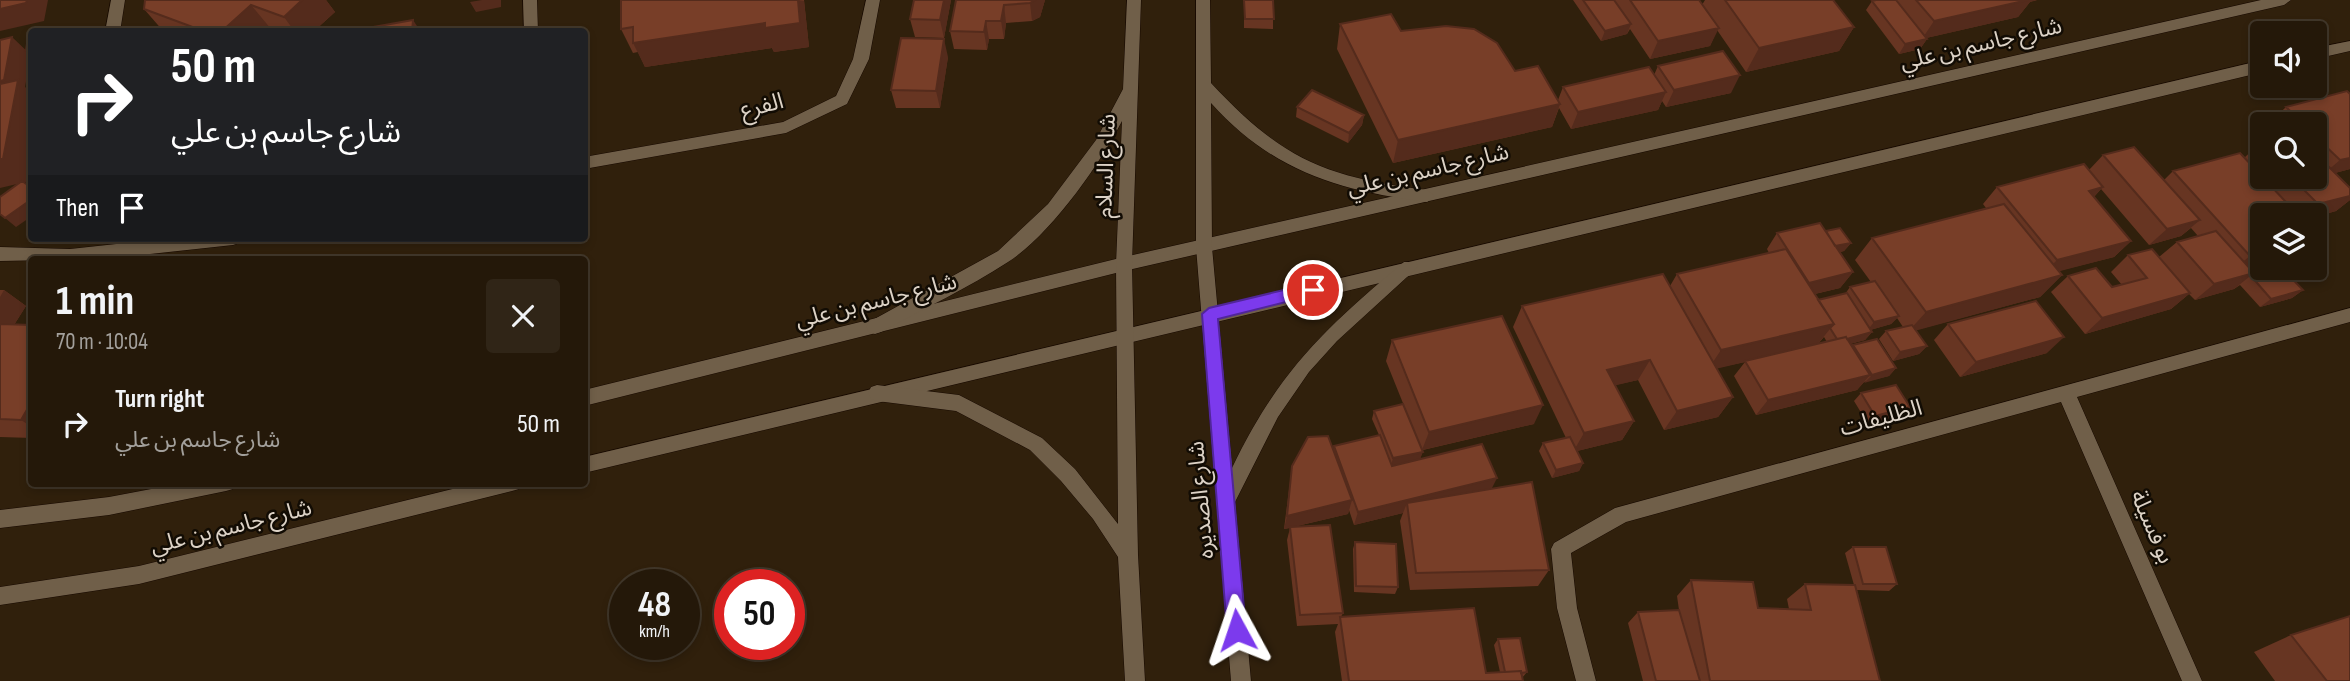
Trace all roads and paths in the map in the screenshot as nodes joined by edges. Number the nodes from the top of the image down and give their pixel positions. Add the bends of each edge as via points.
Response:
1 (118, 0) edge
2 (530, 0) edge
3 (873, 0) edge
4 (1134, 0) edge
5 (1203, 0) edge
6 (2284, 0) edge
7 (114, 28) edge
8 (531, 28) edge
9 (2350, 46) edge
10 (2327, 51) edge
11 (2250, 69) edge
12 (1203, 84) junction
13 (1131, 89) junction
14 (588, 162) edge
15 (1427, 196) junction
16 (73, 242) edge
17 (197, 242) edge
18 (1204, 247) junction
19 (0, 254) edge
20 (70, 256) junction
21 (1124, 264) junction
22 (1410, 267) junction
23 (1209, 314) junction
24 (2350, 315) edge
25 (875, 327) junction
26 (1126, 334) junction
27 (877, 393) junction
28 (2066, 393) junction
29 (588, 397) edge
30 (588, 464) edge
31 (206, 487) edge
32 (496, 487) edge
33 (1226, 501) junction
34 (0, 519) edge
35 (1128, 555) junction
36 (0, 596) edge
37 (1135, 681) edge
38 (1241, 681) edge
39 (1586, 681) edge
40 (2192, 681) edge

1 - 7 street
2 - 8 street
3 - 14 street, الفرع via 861,59 842,100 786,127
4 - 13 street, شارع السلام
5 - 12 street
6 - 15 street, شارع جاسم بن علي
9 - 10 street
11 - 22 street
12 - 15 street via 1247,130 1290,161 1322,176 1373,190
12 - 18 street
13 - 21 street, شارع السلام
13 - 25 street via 1102,144 1054,209 1004,256
15 - 18 street, شارع جاسم بن علي
16 - 20 street
17 - 20 street
18 - 21 street, شارع جاسم بن علي
18 - 23 street
19 - 20 street
21 - 25 street, شارع جاسم بن علي
21 - 26 street, شارع السلام
22 - 23 street
22 - 33 street via 1340,326 1290,382 1261,427
23 - 26 street
23 - 33 street, شارع الصديره
24 - 28 street, الظليفات
25 - 29 street, شارع جاسم بن علي
26 - 27 street
26 - 35 street
27 - 30 street
27 - 35 street via 959,403 1036,444 1092,504
28 - 39 street, الظليفات via 1622,514 1561,549 1567,608
28 - 40 street, بو فسيلة
31 - 34 street, شارع جاسم بن علي via 109,506
32 - 36 street, شارع جاسم بن علي via 139,575
33 - 38 street, شارع الصديره
35 - 37 street

